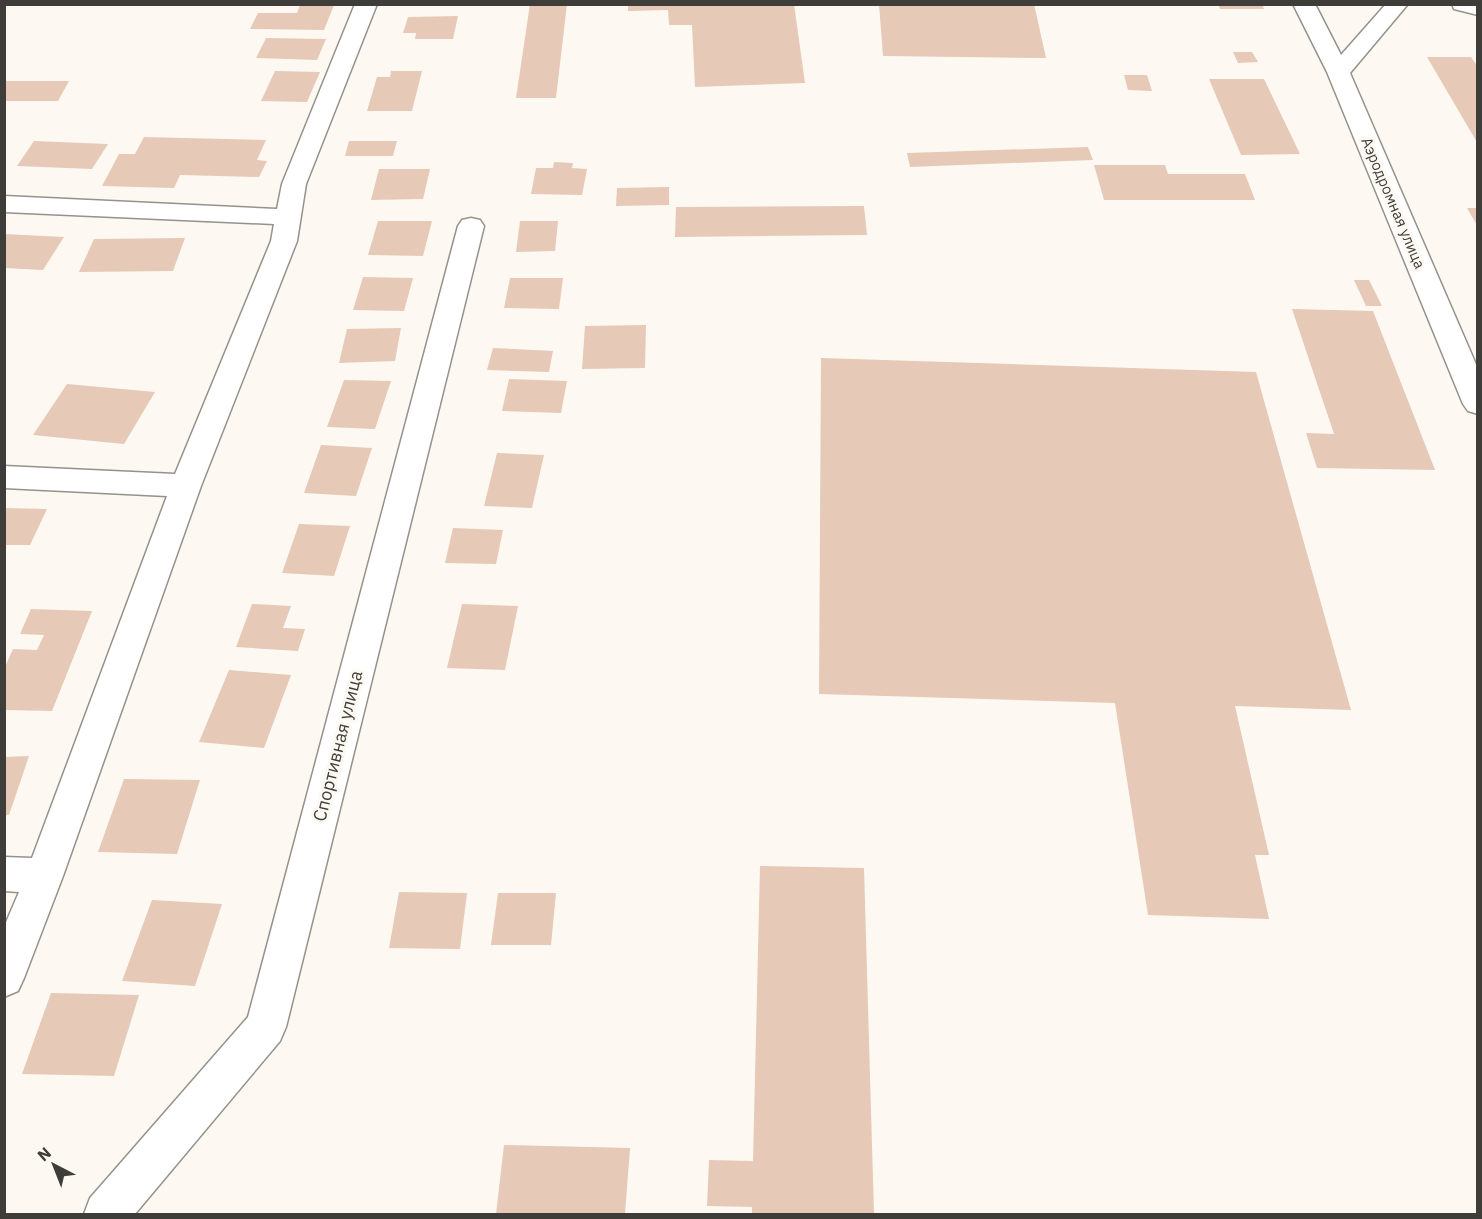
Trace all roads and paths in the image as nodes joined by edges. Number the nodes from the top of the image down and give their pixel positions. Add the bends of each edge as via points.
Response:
1 (366, 4) edge
2 (1304, 4) edge
3 (1398, 4) edge
4 (1462, 4) edge
5 (1478, 9) edge
6 (1338, 72) junction
7 (4, 204) edge
8 (288, 217) junction
9 (471, 226) dead end
10 (1478, 404) edge
11 (4, 477) edge
12 (186, 486) junction
13 (4, 874) edge
14 (45, 876) junction
15 (4, 978) edge
16 (106, 1215) edge

1 - 8 street via 294,184
2 - 6 street, Аэродромная улица
3 - 6 street
4 - 5 street
6 - 10 street, Аэродромная улица
7 - 8 street
8 - 12 street via 284,241
9 - 16 street, Спортивная улица via 266,1027
11 - 12 street
12 - 14 street
13 - 14 street
14 - 15 street

